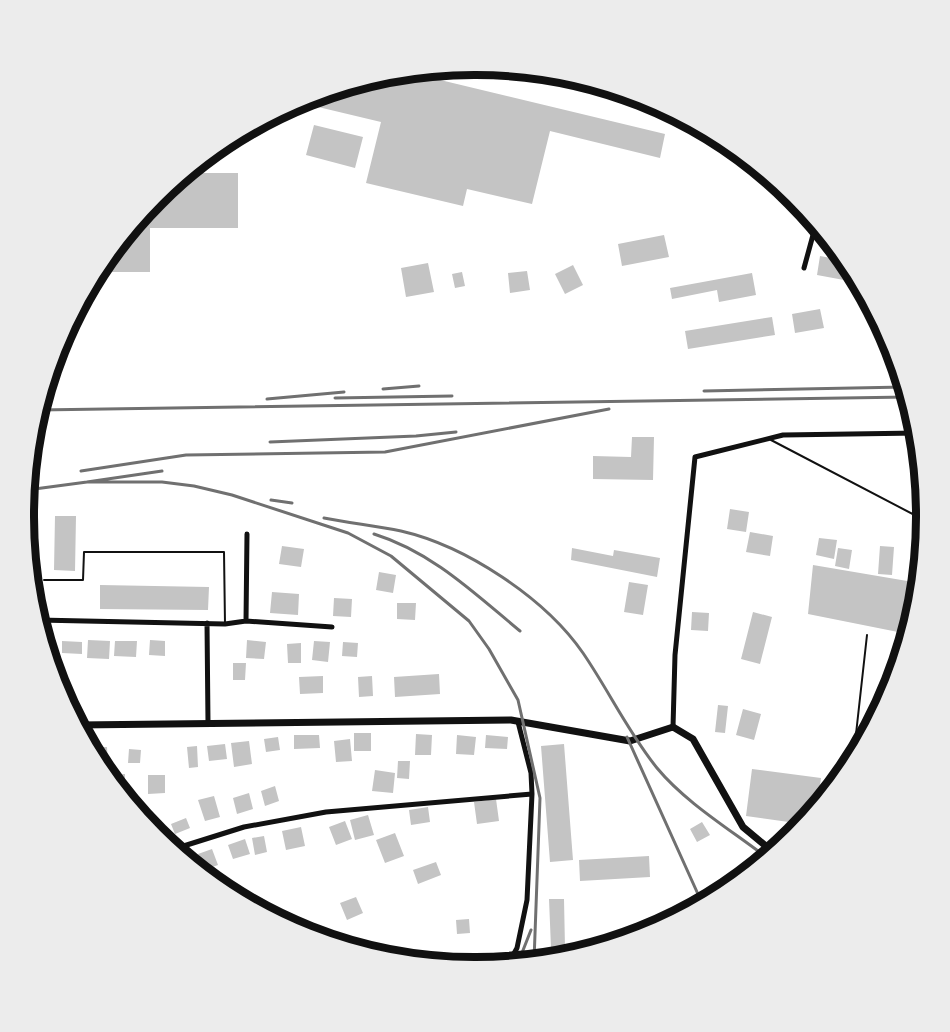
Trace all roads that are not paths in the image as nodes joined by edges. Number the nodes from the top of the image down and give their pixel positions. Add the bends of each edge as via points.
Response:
1 (813, 235) edge
2 (804, 268) dead end
3 (908, 433) edge
4 (769, 439) junction
5 (916, 516) edge
6 (247, 534) dead end
7 (44, 580) dead end
8 (48, 620) edge
9 (246, 621) junction
10 (207, 623) junction
11 (225, 624) junction
12 (332, 627) dead end
13 (867, 635) dead end
14 (514, 721) junction
15 (208, 723) junction
16 (87, 724) edge
17 (673, 728) junction
18 (856, 736) edge
19 (532, 794) junction
20 (184, 846) edge
21 (766, 846) edge
22 (513, 955) edge

1 - 2 street
3 - 4 street via 783,435
4 - 5 lane
4 - 17 street via 695,457 675,655
6 - 9 street
7 - 11 lane via 83,580 84,552 224,552
8 - 10 street
9 - 11 street
9 - 12 street
10 - 11 street
10 - 15 street
13 - 18 lane
14 - 15 street
14 - 17 street via 630,741
14 - 19 street via 531,773
15 - 16 street
17 - 21 street via 693,739 743,827
19 - 20 street via 326,812 244,827
19 - 22 street via 527,900

